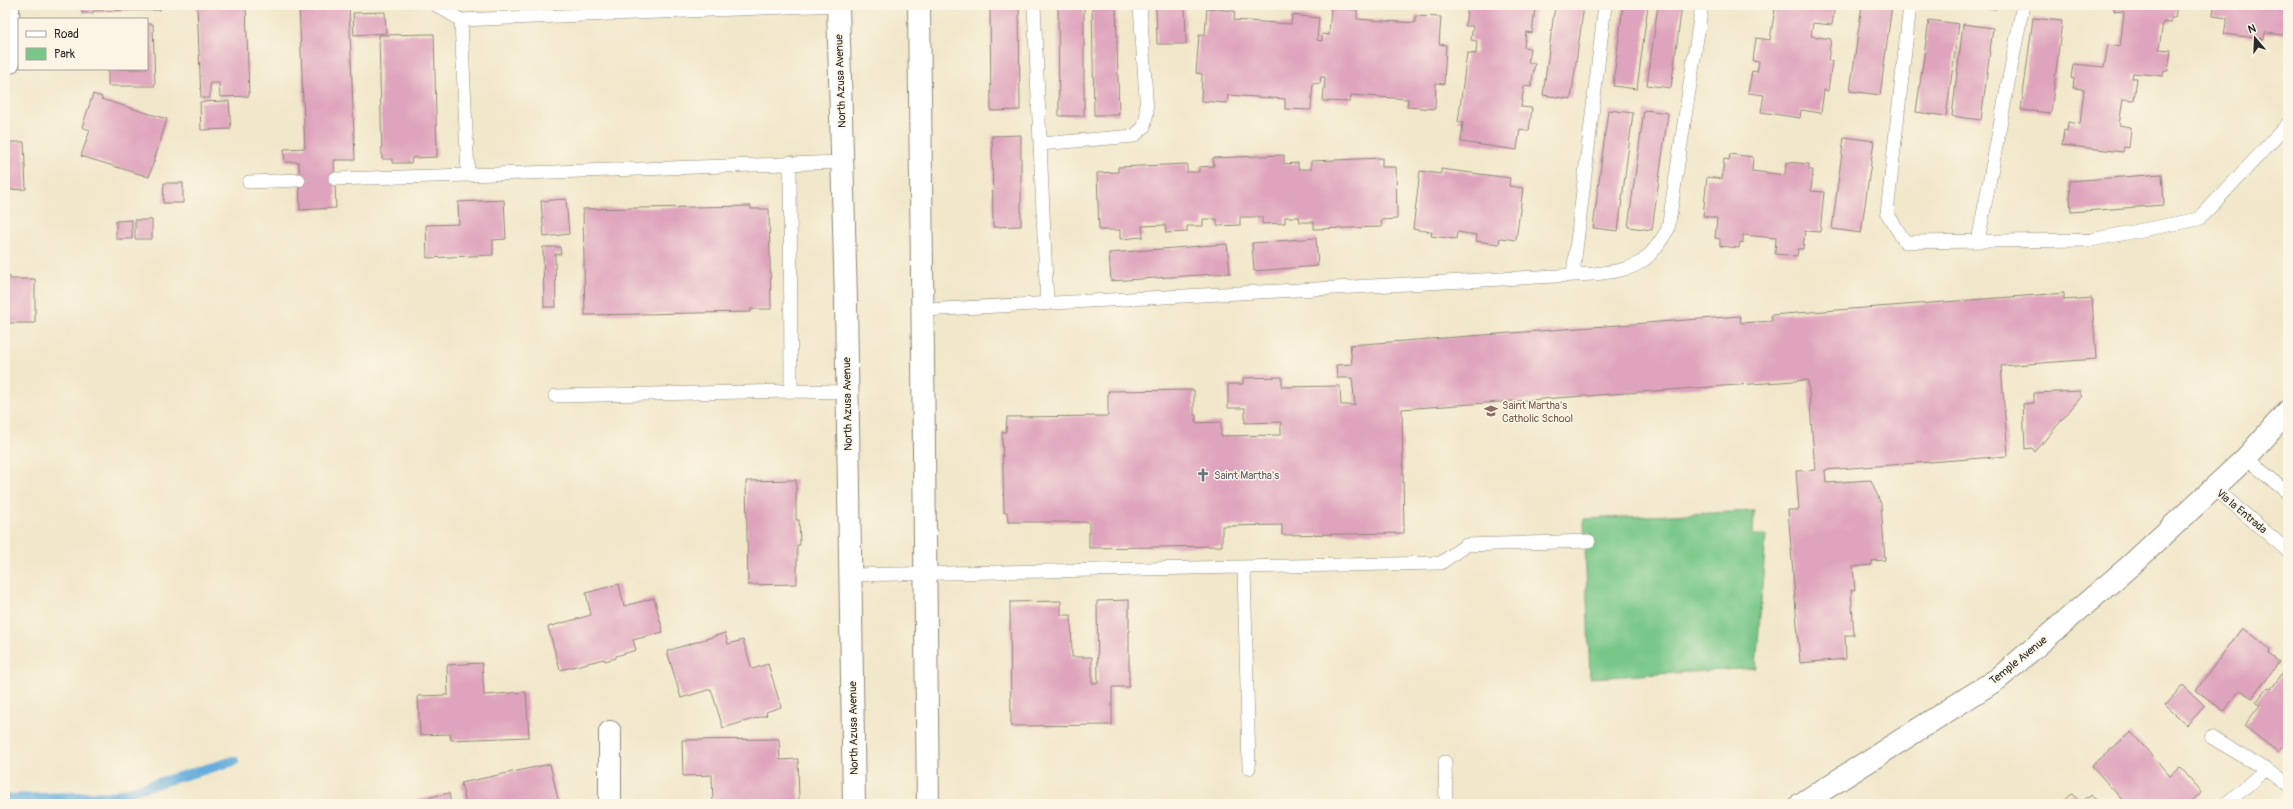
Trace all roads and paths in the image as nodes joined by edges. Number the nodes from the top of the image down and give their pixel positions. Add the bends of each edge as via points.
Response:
1 (8, 5) edge
2 (436, 5) edge
3 (838, 5) edge
4 (919, 5) edge
5 (1034, 5) edge
6 (1140, 5) edge
7 (1605, 5) edge
8 (1702, 5) edge
9 (1910, 5) edge
10 (2023, 5) edge
11 (461, 20) junction
12 (9, 62) dead end
13 (2288, 124) edge
14 (1040, 144) junction
15 (790, 162) junction
16 (842, 162) junction
17 (468, 175) junction
18 (335, 179) dead end
19 (299, 180) dead end
20 (249, 182) dead end
21 (1978, 241) junction
22 (1573, 275) junction
23 (1047, 304) junction
24 (923, 310) junction
25 (791, 391) junction
26 (846, 392) junction
27 (554, 396) dead end
28 (2288, 411) edge
29 (2246, 458) junction
30 (2213, 488) junction
31 (2288, 493) edge
32 (1589, 541) dead end
33 (2288, 551) edge
34 (1244, 567) junction
35 (925, 574) junction
36 (850, 575) junction
37 (610, 732) dead end
38 (2211, 737) dead end
39 (1445, 762) dead end
40 (1249, 768) dead end
41 (2266, 769) junction
42 (2288, 783) edge
43 (610, 804) edge
44 (854, 804) edge
45 (928, 804) edge
46 (1446, 804) edge
47 (1801, 804) edge
48 (2226, 804) edge

1 - 12 main road
2 - 11 lane
3 - 11 lane
3 - 16 main road, North Azusa Avenue
4 - 24 main road
5 - 14 lane
6 - 14 lane via 1147,113 1144,127 1134,136
7 - 22 lane
8 - 22 lane via 1668,229 1657,248 1646,260 1627,270
9 - 21 lane via 1887,213 1905,242
10 - 21 lane
11 - 17 lane
13 - 21 lane via 2199,219 2091,240
14 - 23 lane
15 - 16 lane
15 - 17 lane
15 - 25 lane
16 - 26 main road, North Azusa Avenue
17 - 18 lane
19 - 20 lane
22 - 23 lane
23 - 24 lane
24 - 35 main road
25 - 26 lane
25 - 27 lane
26 - 36 main road, North Azusa Avenue
28 - 29 main road, Temple Avenue
29 - 30 main road, Temple Avenue
29 - 31 lane
30 - 33 lane, Via la Entrada
30 - 47 main road, Temple Avenue via 2131,565 1999,678
32 - 34 lane via 1466,545 1441,562
34 - 35 lane
34 - 40 lane
35 - 36 lane
35 - 45 main road
36 - 44 main road, North Azusa Avenue
37 - 43 main road
38 - 41 lane
39 - 46 lane
41 - 42 lane
41 - 48 lane

